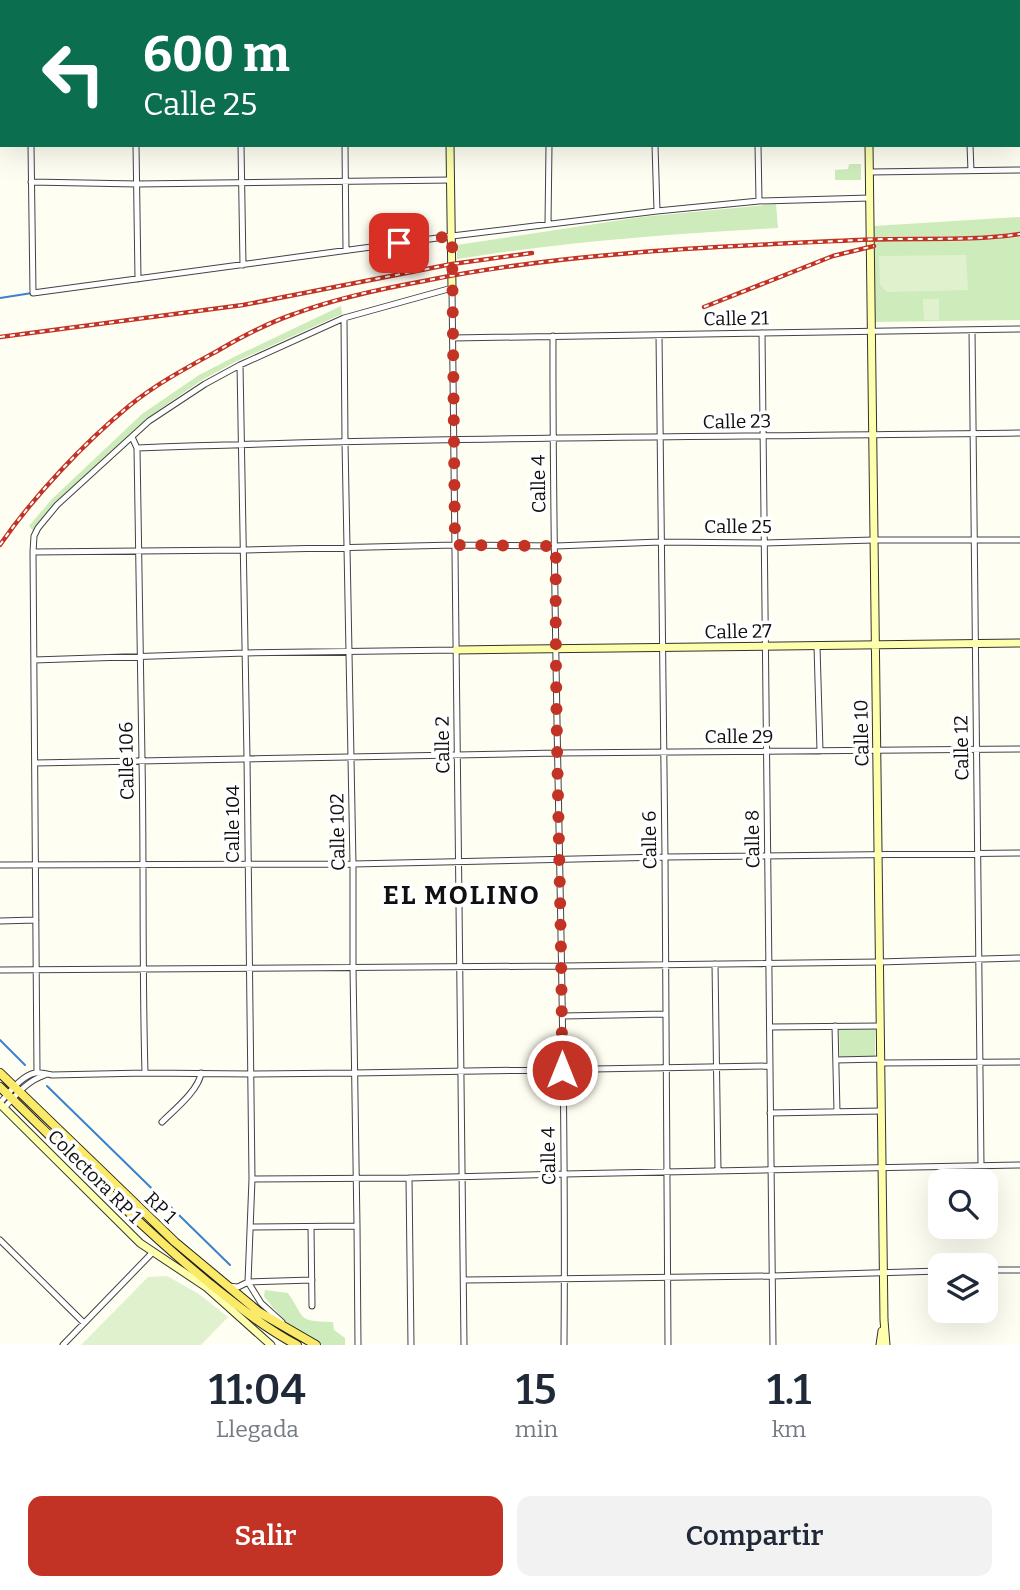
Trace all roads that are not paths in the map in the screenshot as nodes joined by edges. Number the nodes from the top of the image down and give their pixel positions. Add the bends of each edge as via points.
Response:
1 (31, 147) edge
2 (136, 147) edge
3 (241, 147) edge
4 (345, 147) edge
5 (450, 147) edge
6 (549, 147) edge
7 (655, 147) edge
8 (758, 147) edge
9 (869, 147) edge
10 (970, 147) edge
11 (1020, 170) edge
12 (971, 171) junction
13 (870, 172) junction
14 (451, 180) junction
15 (345, 181) junction
16 (32, 182) junction
17 (242, 182) junction
18 (136, 184) junction
19 (870, 198) junction
20 (759, 201) junction
21 (657, 211) junction
22 (548, 224) junction
23 (452, 236) junction
24 (346, 250) junction
25 (243, 265) junction
26 (138, 279) junction
27 (452, 288) junction
28 (344, 318) junction
29 (1020, 329) edge
30 (972, 330) junction
31 (872, 332) junction
32 (762, 333) junction
33 (659, 335) junction
34 (553, 337) junction
35 (453, 338) junction
36 (240, 365) junction
37 (973, 433) junction
38 (1020, 433) edge
39 (873, 435) junction
40 (763, 436) junction
41 (132, 437) junction
42 (659, 438) junction
43 (553, 439) junction
44 (454, 440) junction
45 (345, 442) junction
46 (242, 444) junction
47 (138, 448) junction
48 (874, 540) junction
49 (974, 540) junction
50 (1020, 540) edge
51 (660, 542) junction
52 (764, 543) junction
53 (455, 545) junction
54 (556, 546) junction
55 (346, 548) junction
56 (138, 550) junction
57 (244, 550) junction
58 (33, 552) junction
59 (1020, 643) edge
60 (975, 644) junction
61 (817, 646) junction
62 (875, 646) junction
63 (765, 647) junction
64 (663, 648) junction
65 (555, 649) junction
66 (456, 650) junction
67 (350, 652) junction
68 (245, 653) junction
69 (140, 657) junction
70 (34, 660) junction
71 (976, 749) junction
72 (1020, 749) edge
73 (820, 751) junction
74 (877, 751) junction
75 (664, 752) junction
76 (766, 752) junction
77 (558, 753) junction
78 (457, 755) junction
79 (352, 756) junction
80 (247, 758) junction
81 (142, 761) junction
82 (35, 763) junction
83 (1020, 853) edge
84 (977, 854) junction
85 (878, 855) junction
86 (665, 857) junction
87 (768, 857) junction
88 (561, 859) junction
89 (459, 861) junction
90 (248, 864) junction
91 (353, 864) junction
92 (0, 865) edge
93 (36, 865) junction
94 (143, 865) junction
95 (36, 920) junction
96 (0, 921) edge
97 (978, 958) junction
98 (1020, 958) edge
99 (879, 962) junction
100 (769, 963) junction
101 (666, 964) junction
102 (715, 964) junction
103 (562, 966) junction
104 (460, 967) junction
105 (353, 968) junction
106 (36, 969) junction
107 (142, 969) junction
108 (250, 969) junction
109 (0, 970) edge
110 (666, 1014) junction
111 (563, 1016) junction
112 (835, 1026) junction
113 (880, 1026) junction
114 (770, 1027) junction
115 (836, 1060) junction
116 (881, 1061) junction
117 (980, 1062) junction
118 (1020, 1062) edge
119 (770, 1066) junction
120 (717, 1067) junction
121 (667, 1068) junction
122 (562, 1070) junction
123 (461, 1072) junction
124 (0, 1073) edge
125 (37, 1073) junction
126 (145, 1073) junction
127 (201, 1073) junction
128 (354, 1073) junction
129 (48, 1074) junction
130 (251, 1074) junction
131 (0, 1087) edge
132 (17, 1089) junction
133 (10, 1097) junction
134 (1, 1105) edge
135 (881, 1111) junction
136 (837, 1112) junction
137 (770, 1113) junction
138 (162, 1122) dead end
139 (981, 1166) junction
140 (1020, 1166) edge
141 (882, 1168) junction
142 (771, 1170) junction
143 (718, 1171) junction
144 (666, 1172) junction
145 (564, 1174) junction
146 (462, 1177) junction
147 (356, 1178) junction
148 (409, 1178) junction
149 (252, 1179) junction
150 (358, 1226) junction
151 (251, 1227) junction
152 (311, 1227) junction
153 (0, 1240) edge
154 (153, 1252) junction
155 (998, 1270) edge
156 (1020, 1270) edge
157 (928, 1271) edge
158 (883, 1273) junction
159 (772, 1276) junction
160 (668, 1278) junction
161 (565, 1279) junction
162 (312, 1280) junction
163 (464, 1280) junction
164 (248, 1282) junction
165 (227, 1286) junction
166 (312, 1306) dead end
167 (884, 1320) junction
168 (84, 1323) junction
169 (299, 1341) edge
170 (63, 1345) edge
171 (271, 1345) edge
172 (316, 1345) edge
173 (358, 1345) edge
174 (411, 1345) edge
175 (464, 1345) edge
176 (564, 1345) edge
177 (668, 1345) edge
178 (773, 1345) edge
179 (880, 1345) edge
180 (886, 1345) edge

1 - 16 street
2 - 18 street
3 - 17 street
4 - 15 street
5 - 14 street, Calle 2
6 - 22 street
7 - 21 street
8 - 20 street
9 - 13 street, Calle 10
10 - 12 street
11 - 12 street
12 - 13 street
13 - 19 street, Calle 10
14 - 15 street
14 - 23 street, Calle 2
15 - 17 street
15 - 24 street
16 - 18 street
16 - 26 street via 33,293
17 - 18 street
17 - 25 street
18 - 26 street
19 - 20 street
19 - 31 street, Calle 10
20 - 21 street
21 - 22 street
22 - 23 street
23 - 24 street
23 - 27 street, Calle 2
24 - 25 street
25 - 26 street
27 - 28 street
27 - 35 street, Calle 2
28 - 36 street
28 - 45 street, Calle 102
29 - 30 street, Calle 21
30 - 31 street, Calle 21
30 - 37 street, Calle 12
31 - 32 street, Calle 21
31 - 39 street, Calle 10
32 - 33 street, Calle 21
32 - 40 street, Calle 8
33 - 34 street, Calle 21
33 - 42 street, Calle 6
34 - 35 street, Calle 21
34 - 43 street, Calle 4
35 - 44 street, Calle 2
36 - 41 street via 149,421
36 - 46 street, Calle 104
37 - 38 street, Calle 23
37 - 39 street, Calle 23
37 - 49 street, Calle 12
39 - 40 street, Calle 23
39 - 48 street, Calle 10
40 - 42 street, Calle 23
40 - 52 street, Calle 8
41 - 47 street
41 - 58 street via 57,505 38,528
42 - 43 street, Calle 23
42 - 51 street, Calle 6
43 - 44 street, Calle 23
43 - 54 street, Calle 4
44 - 45 street, Calle 23
44 - 53 street, Calle 2
45 - 46 street, Calle 23
45 - 55 street, Calle 102
46 - 47 street, Calle 23
46 - 57 street, Calle 104
47 - 56 street, Calle 106
48 - 49 street, Calle 25
48 - 52 street, Calle 25
48 - 62 street, Calle 10
49 - 50 street, Calle 25
49 - 60 street, Calle 12
51 - 52 street, Calle 25
51 - 54 street, Calle 25
51 - 64 street, Calle 6
52 - 63 street, Calle 8
53 - 54 street, Calle 25
53 - 55 street, Calle 25
53 - 66 street, Calle 2
54 - 65 street, Calle 4
55 - 57 street, Calle 25
55 - 67 street, Calle 102
56 - 57 street, Calle 25
56 - 58 street, Calle 25
56 - 69 street, Calle 106
57 - 68 street, Calle 104
58 - 70 street
59 - 60 street, Calle 27
60 - 62 street, Calle 27
60 - 71 street, Calle 12
61 - 62 street, Calle 27
61 - 63 street, Calle 27
61 - 73 street
62 - 74 street, Calle 10
63 - 64 street, Calle 27
63 - 76 street, Calle 8
64 - 65 street, Calle 27
64 - 75 street, Calle 6
65 - 66 street, Calle 27
65 - 77 street, Calle 4
66 - 67 street
66 - 78 street, Calle 2
67 - 68 street
67 - 79 street, Calle 102
68 - 69 street
68 - 80 street, Calle 104
69 - 70 street
69 - 81 street, Calle 106
70 - 82 street
71 - 72 street, Calle 29
71 - 74 street, Calle 29
71 - 84 street, Calle 12
73 - 74 street, Calle 29
73 - 76 street, Calle 29
74 - 85 street, Calle 10
75 - 76 street, Calle 29
75 - 77 street, Calle 29
75 - 86 street, Calle 6
76 - 87 street, Calle 8
77 - 78 street, Calle 29
77 - 88 street, Calle 4
78 - 79 street, Calle 29
78 - 89 street, Calle 2
79 - 80 street, Calle 29
79 - 91 street, Calle 102
80 - 81 street, Calle 29
80 - 90 street, Calle 104
81 - 82 street, Calle 29
81 - 94 street, Calle 106
82 - 93 street
83 - 84 street
84 - 85 street
84 - 97 street, Calle 12
85 - 87 street
85 - 99 street, Calle 10
86 - 87 street
86 - 88 street
86 - 101 street, Calle 6
87 - 100 street, Calle 8
88 - 89 street
88 - 103 street, Calle 4
89 - 91 street
89 - 104 street, Calle 2
90 - 91 street
90 - 94 street
90 - 108 street, Calle 104
91 - 105 street, Calle 102
92 - 93 street
93 - 94 street
93 - 95 street
94 - 107 street, Calle 106
95 - 96 street
95 - 106 street
97 - 98 street
97 - 99 street
97 - 117 street, Calle 12
99 - 100 street
99 - 113 street, Calle 10
100 - 102 street
100 - 114 street, Calle 8
101 - 102 street
101 - 103 street
101 - 110 street, Calle 6
102 - 120 street
103 - 104 street
103 - 111 street, Calle 4
104 - 105 street
104 - 123 street, Calle 2
105 - 108 street
105 - 128 street, Calle 102
106 - 107 street
106 - 109 street
106 - 125 street
107 - 108 street
107 - 126 street, Calle 106
108 - 130 street, Calle 104
110 - 111 street
110 - 121 street, Calle 6
111 - 122 street, Calle 4
112 - 113 street
112 - 114 street
112 - 115 street
113 - 116 street, Calle 10
114 - 119 street, Calle 8
115 - 116 street
115 - 136 street
116 - 117 street
116 - 135 street, Calle 10
117 - 118 street
117 - 139 street, Calle 12
119 - 120 street
119 - 137 street, Calle 8
120 - 121 street
120 - 143 street
121 - 122 street
121 - 144 street, Calle 6
122 - 123 street
122 - 145 street, Calle 4
123 - 128 street
123 - 146 street, Calle 2
124 - 132 main road, RP 1
125 - 129 street
125 - 132 street
126 - 127 street
126 - 129 street
127 - 130 street
127 - 138 street via 198,1083
128 - 130 street
128 - 147 street, Calle 102
129 - 132 street
130 - 149 street, Calle 104
131 - 133 main road, RP 1
132 - 133 street
132 - 165 main road, RP 1
133 - 134 street
133 - 169 main road, RP 1 via 188,1265 264,1325
134 - 154 street, Colectora RP 1
135 - 136 street
135 - 141 street, Calle 10
136 - 137 street
137 - 142 street, Calle 8
139 - 140 street
139 - 141 street
141 - 142 street
141 - 158 street, Calle 10
142 - 143 street
142 - 159 street, Calle 8
143 - 144 street
144 - 145 street
144 - 160 street, Calle 6
145 - 146 street
145 - 161 street, Calle 4
146 - 148 street
146 - 163 street, Calle 2
147 - 148 street
147 - 149 street
147 - 150 street, Calle 102
148 - 174 street
149 - 151 street, Calle 104
150 - 152 street
150 - 173 street, Calle 102
151 - 152 street
151 - 164 street, Calle 104
152 - 162 street
153 - 168 street
154 - 168 street
154 - 171 street, Colectora RP 1 via 206,1287
155 - 156 street
157 - 158 street
158 - 159 street
158 - 167 street, Calle 10
159 - 160 street
159 - 178 street, Calle 8
160 - 161 street
160 - 177 street, Calle 6
161 - 163 street
161 - 176 street, Calle 4
162 - 164 street
162 - 166 street
163 - 175 street, Calle 2
164 - 165 street
164 - 169 street via 261,1303
165 - 169 main road, RP 1
167 - 179 street, Calle 10
167 - 180 street, Calle 10
168 - 170 street
169 - 172 main road, RP 1

